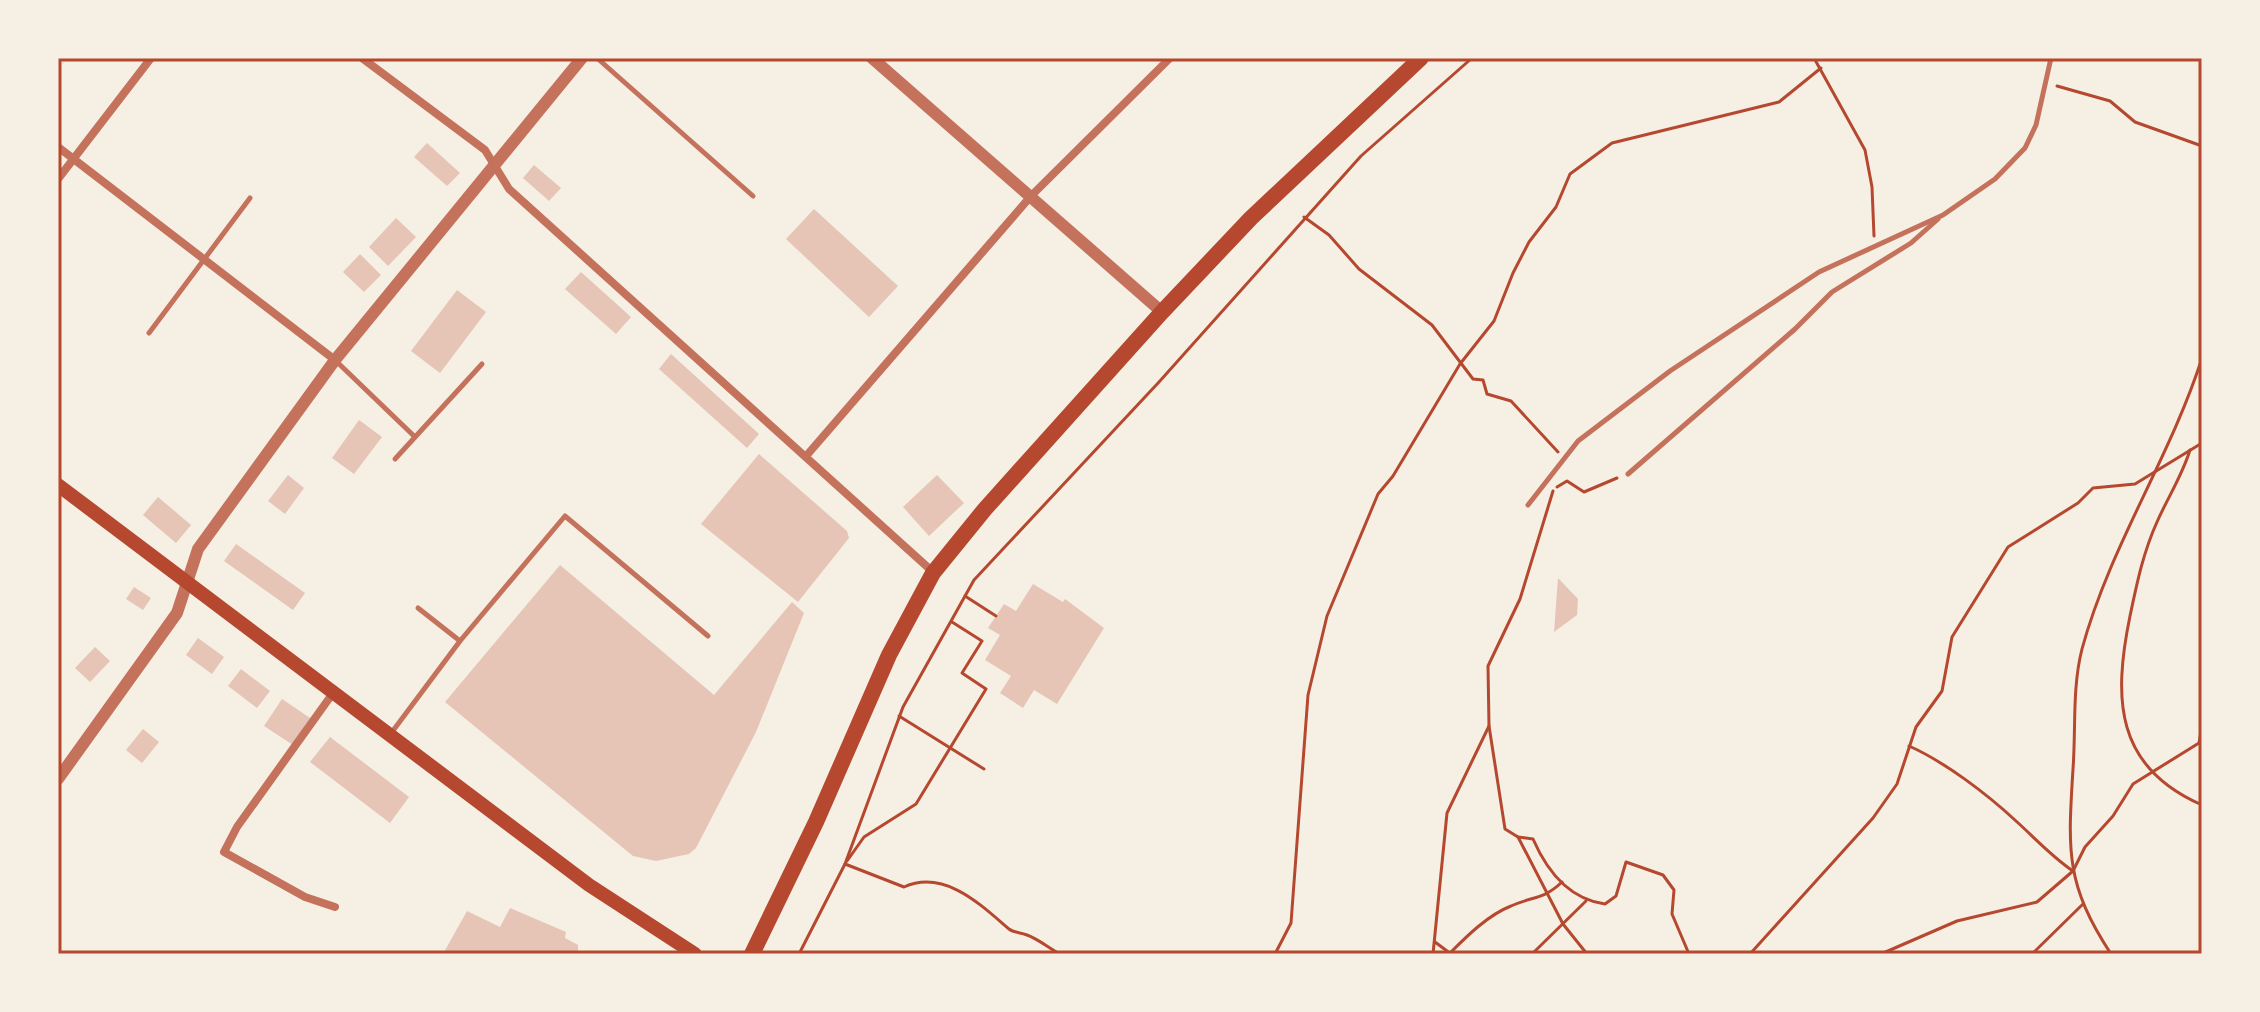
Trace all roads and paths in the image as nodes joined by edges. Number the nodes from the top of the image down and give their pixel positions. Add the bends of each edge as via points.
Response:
1 (151, 58) edge
2 (582, 58) edge
3 (597, 58) edge
4 (872, 58) edge
5 (1170, 58) edge
6 (1421, 58) edge
7 (1472, 58) edge
8 (1814, 58) edge
9 (2051, 58) edge
10 (368, 60) edge
11 (1821, 68) junction
12 (2045, 83) junction
13 (2202, 146) edge
14 (58, 147) edge
15 (74, 159) junction
16 (494, 166) junction
17 (58, 179) edge
18 (753, 196) dead end
19 (1031, 196) junction
20 (250, 198) dead end
21 (1943, 215) junction
22 (1304, 217) junction
23 (1875, 246) junction
24 (207, 258) junction
25 (1162, 312) junction
26 (149, 333) dead end
27 (2202, 358) edge
28 (335, 360) junction
29 (482, 364) dead end
30 (1460, 364) junction
31 (415, 437) junction
32 (2202, 443) edge
33 (2190, 448) junction
34 (807, 455) junction
35 (1561, 457) junction
36 (395, 459) dead end
37 (2158, 470) junction
38 (1628, 474) joint
39 (1551, 476) junction
40 (58, 485) edge
41 (1554, 489) junction
42 (1528, 505) dead end
43 (933, 573) junction
44 (188, 583) junction
45 (965, 596) junction
46 (418, 608) dead end
47 (996, 616) dead end
48 (951, 621) junction
49 (708, 636) dead end
50 (460, 641) junction
51 (333, 693) junction
52 (899, 716) junction
53 (1489, 726) junction
54 (2202, 726) edge
55 (389, 735) junction
56 (1908, 745) junction
57 (951, 748) junction
58 (984, 769) dead end
59 (2152, 771) junction
60 (58, 779) edge
61 (2202, 805) edge
62 (1518, 837) junction
63 (845, 864) junction
64 (2073, 871) junction
65 (1562, 882) junction
66 (1547, 896) junction
67 (1586, 901) junction
68 (2083, 904) junction
69 (335, 907) dead end
70 (1563, 924) junction
71 (1435, 942) junction
72 (695, 954) edge
73 (752, 954) edge
74 (799, 954) edge
75 (1060, 954) edge
76 (1224, 954) edge
77 (1276, 954) edge
78 (1326, 954) edge
79 (1433, 954) edge
80 (1450, 954) edge
81 (1532, 954) edge
82 (1587, 954) edge
83 (1689, 954) edge
84 (1750, 954) edge
85 (1881, 954) edge
86 (2032, 954) edge
87 (2111, 954) edge

1 - 15 street
2 - 16 street
3 - 18 lane
4 - 19 street
5 - 19 street
6 - 25 main road via 1251,218
7 - 22 path via 1361,156
8 - 11 path
9 - 12 lane
10 - 16 street via 485,150
11 - 23 path via 1865,150
11 - 30 path via 1779,102 1612,143 1591,155 1570,174 1556,207 1529,242 1494,321
12 - 13 path via 2110,101 2135,122
12 - 21 lane via 2036,125 2015,162
14 - 15 street
15 - 17 street
15 - 24 street
16 - 28 street
16 - 34 street via 509,189
19 - 25 street
19 - 34 street
20 - 24 lane
21 - 23 lane
21 - 38 lane via 1911,243 1832,292
22 - 30 path via 1344,249 1359,269 1432,325
22 - 45 path
23 - 35 lane via 1819,272 1683,363
24 - 26 lane
24 - 28 street
25 - 43 main road
27 - 37 path
28 - 31 lane
28 - 44 street via 198,549
29 - 31 lane
30 - 35 path via 1473,379 1483,380 1487,394 1511,401
30 - 77 path via 1378,494 1327,616 1308,695 1291,923
31 - 36 lane
32 - 33 path
33 - 37 path
33 - 59 path via 2136,576 2121,657 2119,695 2128,734 2137,756
34 - 43 street
35 - 39 lane
37 - 56 path via 2135,484 2093,488 2008,547 1952,637 1942,691
37 - 64 path via 2139,501 2099,596 2076,678 2068,851
38 - 41 path via 1584,492 1567,481
39 - 41 path
39 - 42 lane
40 - 44 main road
41 - 53 path via 1520,599 1488,666
43 - 73 main road via 889,655
44 - 51 main road
44 - 60 street via 177,613
45 - 47 path
45 - 48 path
46 - 50 lane
48 - 52 path
48 - 57 path via 982,641 962,673 986,689
49 - 50 lane via 565,516
50 - 55 lane
51 - 55 main road
51 - 69 street via 224,852 305,897
52 - 57 path
52 - 63 path
53 - 62 path via 1505,829
53 - 71 path via 1447,813
54 - 59 path via 2199,743
55 - 72 main road via 589,885
56 - 64 path via 1957,773
56 - 84 path via 1897,784 1873,818
57 - 58 path
57 - 63 path via 916,804 864,837
59 - 61 path via 2174,793
59 - 64 path via 2133,784
62 - 65 path via 1533,839 1547,870
62 - 66 path
63 - 74 path
63 - 75 path via 904,887 920,880 942,883 998,916 1011,931
64 - 68 path
64 - 85 path via 2037,902 1957,921
65 - 66 path
65 - 67 path
66 - 70 path
66 - 80 path via 1509,906
67 - 70 path
67 - 83 path via 1605,904 1616,896 1626,862 1663,875 1674,890 1672,914
68 - 86 path
68 - 87 path
70 - 81 path
70 - 82 path
71 - 79 path
71 - 80 path
76 - 77 path
77 - 78 path

